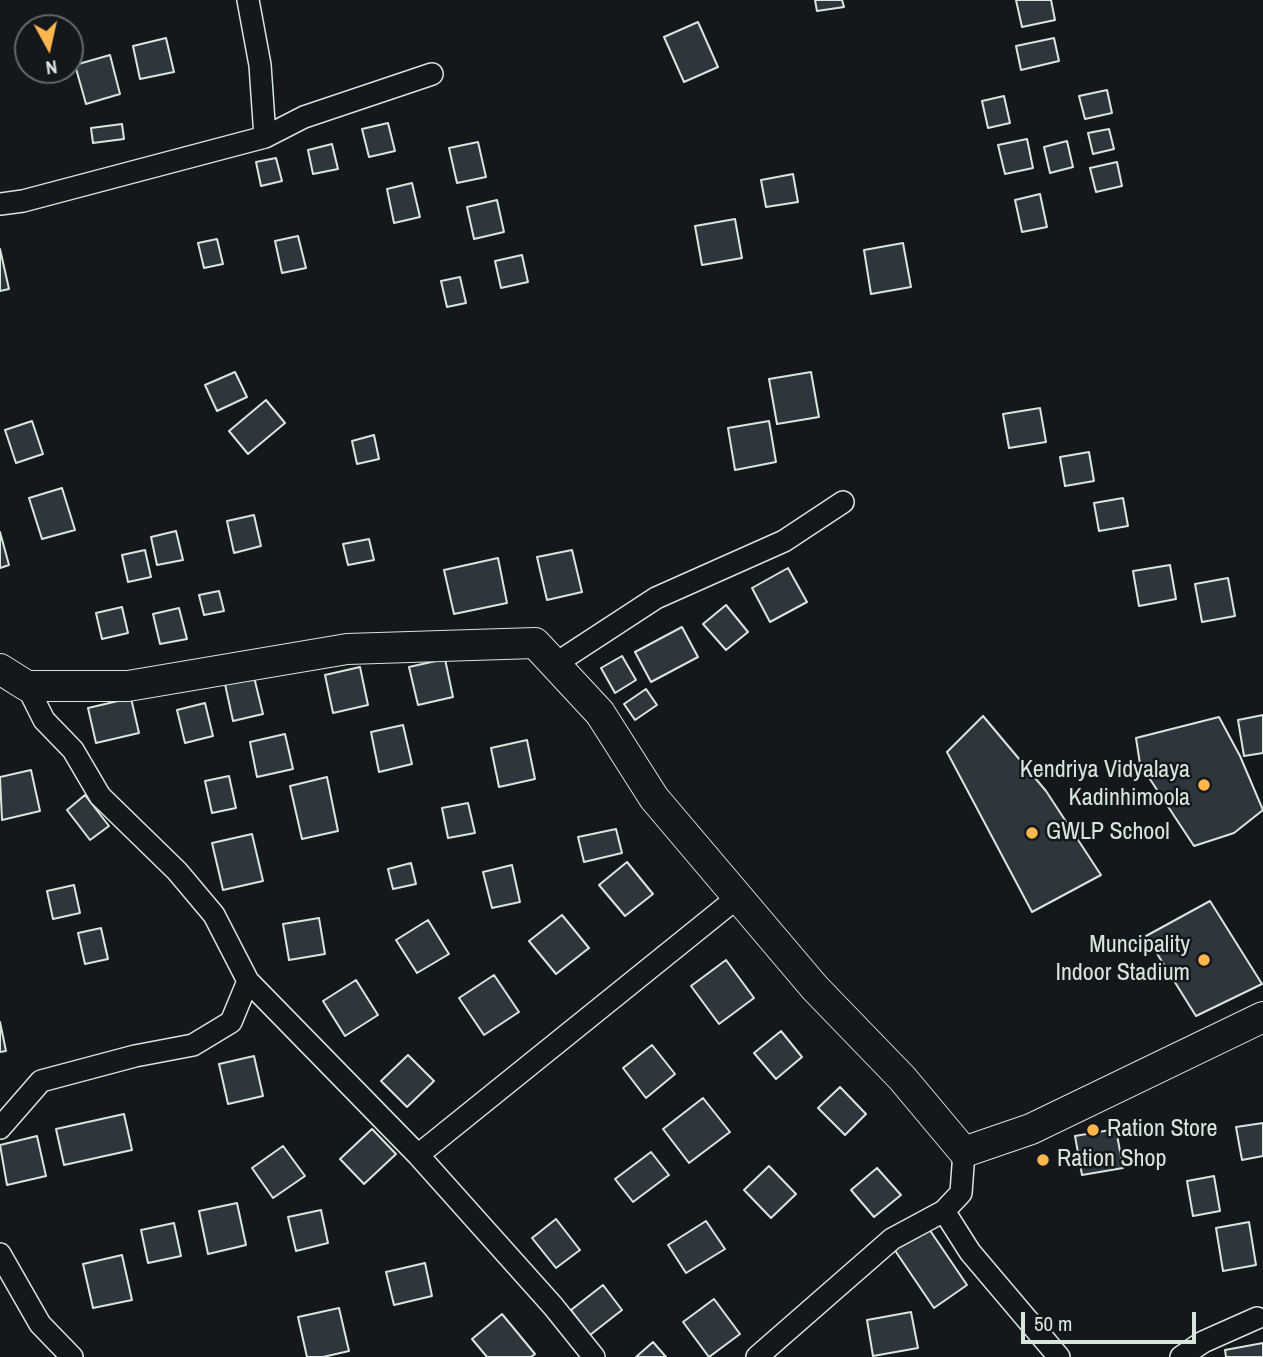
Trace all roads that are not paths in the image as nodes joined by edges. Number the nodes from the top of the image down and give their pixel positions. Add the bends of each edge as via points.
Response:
1 (248, 0) edge
2 (432, 74) dead end
3 (265, 137) junction
4 (0, 204) edge
5 (843, 502) dead end
6 (555, 664) junction
7 (0, 669) edge
8 (27, 686) junction
9 (738, 897) junction
10 (248, 981) junction
11 (1263, 1017) edge
12 (0, 1128) edge
13 (964, 1152) junction
14 (418, 1155) junction
15 (944, 1211) junction
16 (0, 1254) edge
17 (1257, 1318) dead end
18 (72, 1357) edge
19 (594, 1357) edge
20 (757, 1357) edge
21 (1059, 1357) edge
22 (1181, 1357) edge

1 - 3 street via 260,65
2 - 3 street via 304,117
3 - 4 street
5 - 6 street via 785,541 656,598
6 - 8 main road via 535,643 347,649 128,686
6 - 9 main road via 600,713 654,798
7 - 8 main road
8 - 10 street via 44,720 73,750 100,796 177,871 214,915
9 - 13 main road
9 - 14 street
10 - 12 street via 231,1022 193,1045 41,1081
10 - 14 street
11 - 13 main road via 1031,1129
13 - 15 street via 961,1193
14 - 19 street
15 - 20 street via 892,1239
15 - 21 street via 970,1252
16 - 18 street via 40,1324
17 - 22 street

